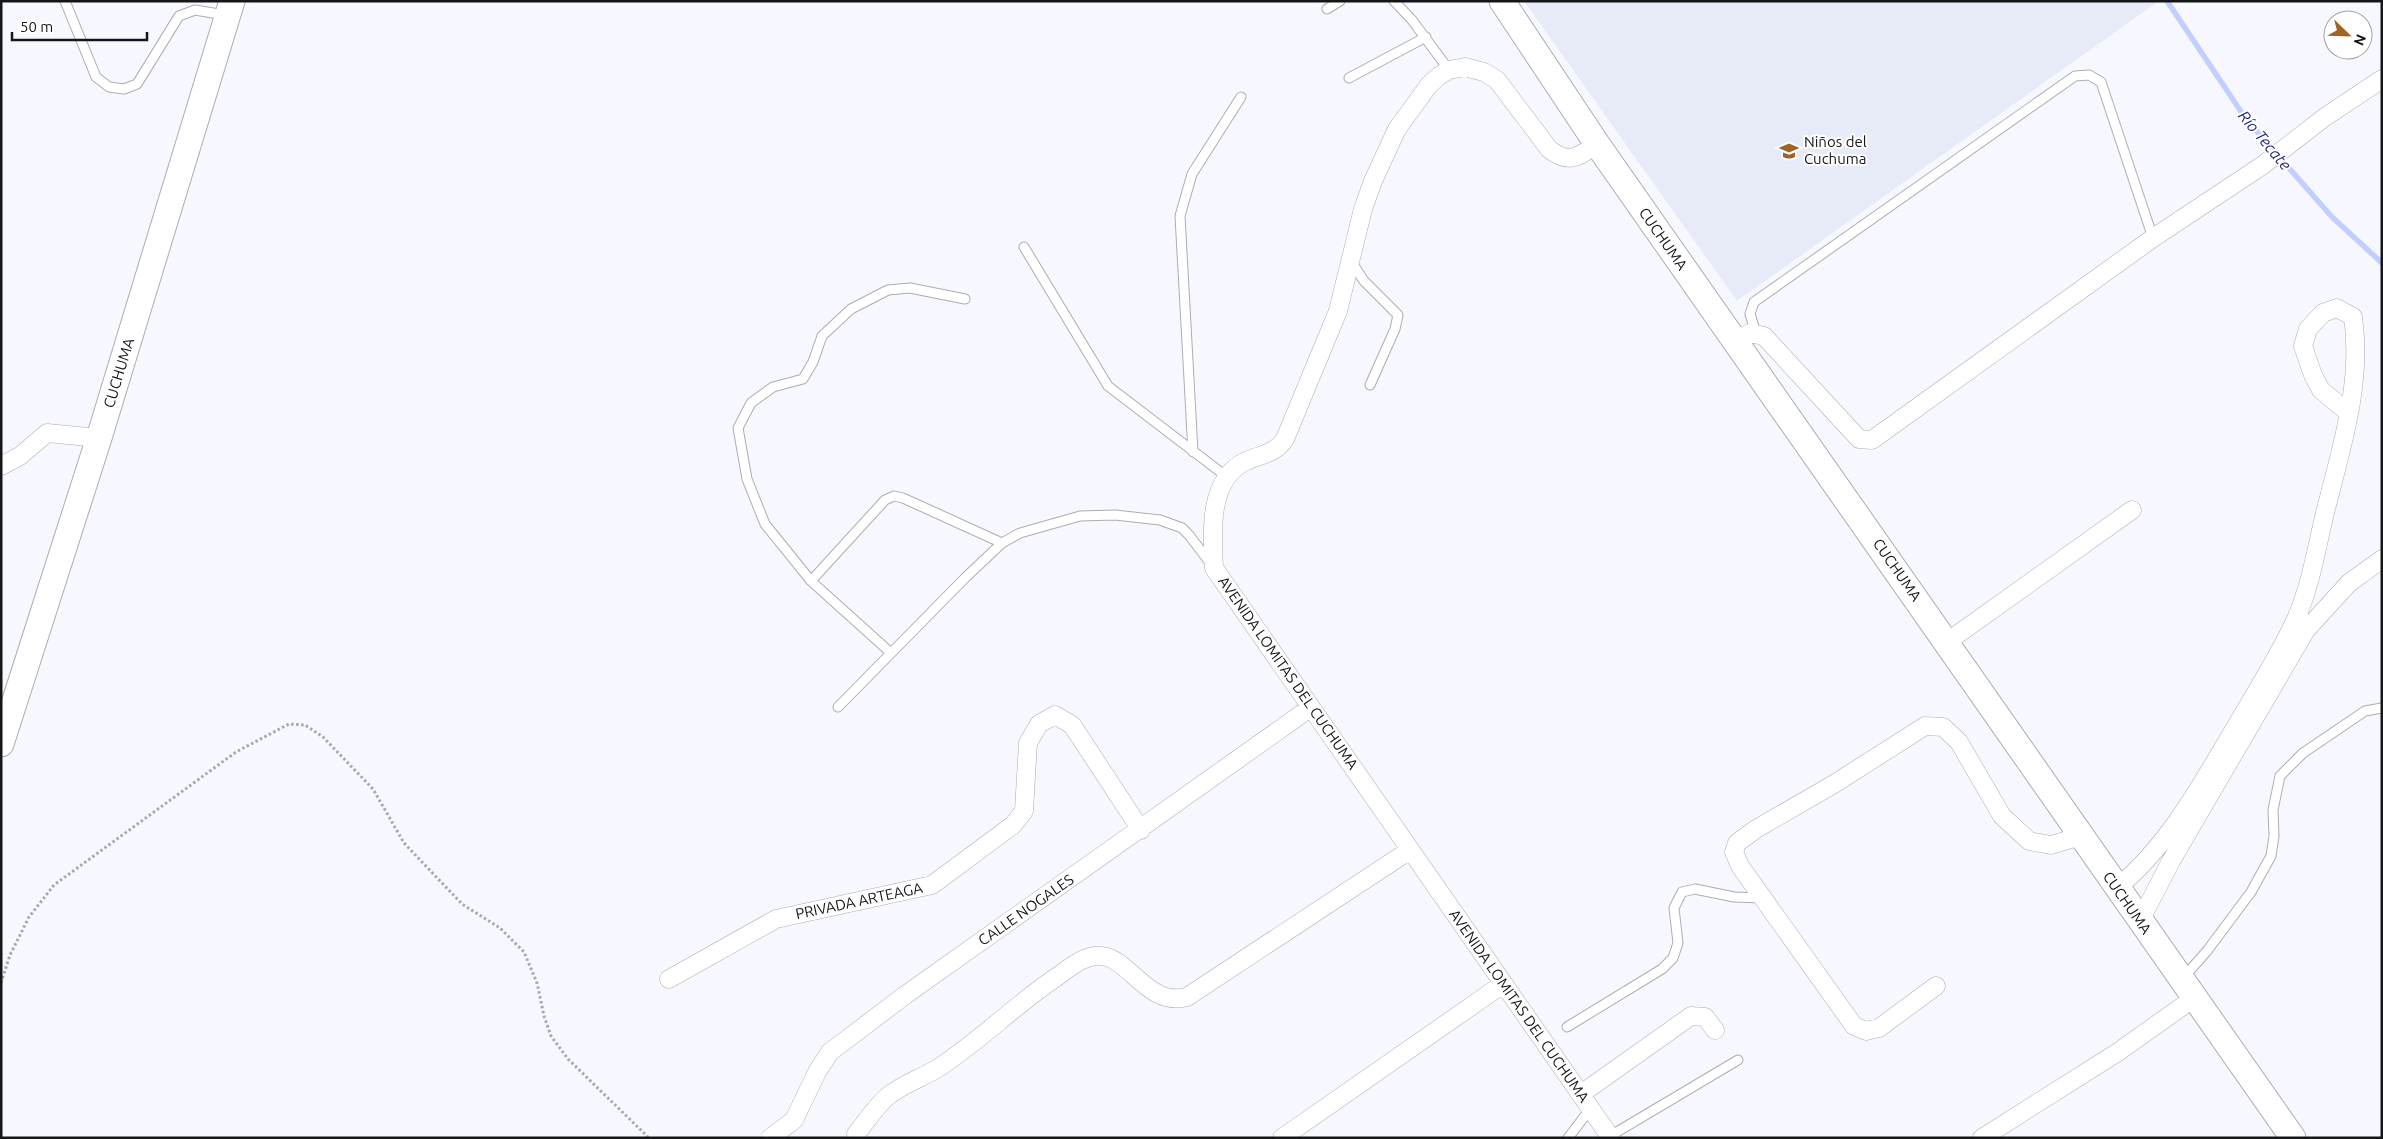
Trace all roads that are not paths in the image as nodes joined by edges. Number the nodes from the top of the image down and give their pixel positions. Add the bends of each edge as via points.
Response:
1 (65, 1) edge
2 (1340, 1) edge
3 (1394, 1) edge
4 (1502, 1) edge
5 (230, 8) edge
6 (1327, 9) dead end
7 (1426, 37) junction
8 (1449, 70) junction
9 (1349, 78) dead end
10 (2382, 79) edge
11 (1241, 97) dead end
12 (1597, 144) junction
13 (2153, 238) junction
14 (1024, 247) dead end
15 (1351, 261) junction
16 (965, 300) dead end
17 (1745, 336) junction
18 (1370, 384) dead end
19 (2349, 413) junction
20 (99, 438) junction
21 (1193, 452) junction
22 (1, 466) edge
23 (1226, 477) junction
24 (2132, 510) dead end
25 (1002, 543) junction
26 (2382, 559) edge
27 (1214, 568) junction
28 (811, 581) junction
29 (1948, 642) junction
30 (891, 653) junction
31 (838, 707) dead end
32 (1310, 708) junction
33 (2382, 708) edge
34 (1, 744) edge
35 (1141, 830) junction
36 (2081, 836) junction
37 (1410, 850) junction
38 (2117, 888) junction
39 (1762, 898) junction
40 (2140, 921) junction
41 (669, 979) dead end
42 (1503, 984) junction
43 (1936, 986) dead end
44 (2188, 989) junction
45 (1567, 1027) dead end
46 (1714, 1030) dead end
47 (1738, 1060) dead end
48 (1586, 1101) junction
49 (856, 1134) dead end
50 (1611, 1137) edge
51 (770, 1138) edge
52 (1282, 1138) edge
53 (1568, 1138) edge
54 (1982, 1138) edge
55 (2293, 1138) edge

1 - 5 lane via 96,77 109,87 124,89 137,84 179,16 195,10
2 - 6 lane
3 - 7 lane
4 - 12 street, CUCHUMA
5 - 20 street, CUCHUMA
7 - 8 lane
7 - 9 lane
8 - 12 street via 1465,67 1497,80 1549,149 1563,158 1572,158
8 - 15 street via 1429,85 1411,108 1385,153 1363,209
10 - 13 street via 2325,117 2263,165
11 - 21 lane via 1192,174 1180,216
12 - 17 street, CUCHUMA
13 - 17 street via 1872,440 1859,439 1764,336
13 - 17 lane via 2101,82 2089,75 2076,76 1754,302
14 - 21 lane via 1108,386
15 - 18 lane via 1364,281 1398,315
15 - 23 street via 1338,311 1285,439 1274,451 1240,465
16 - 28 lane via 910,288 888,290 852,309 822,336 803,379 772,387 751,403 738,428 747,479 765,524
17 - 29 street, CUCHUMA
19 - 19 street via 2356,374 2355,333 2353,317 2337,308 2323,312 2308,329 2303,346 2321,390
19 - 38 street via 2311,574 2296,618 2236,726 2166,838 2136,873
20 - 22 street via 47,433 20,456
20 - 34 street, CUCHUMA
21 - 23 lane
23 - 27 street, AVENIDA LOMITAS DEL CUCHUMA via 1218,495
24 - 29 street
25 - 27 lane via 1020,533 1080,516 1115,515 1160,520 1182,528
25 - 28 lane via 894,496 886,500
25 - 30 lane
26 - 40 street via 2349,583 2306,630 2171,861
27 - 32 street, AVENIDA LOMITAS DEL CUCHUMA
28 - 30 lane
29 - 36 street, CUCHUMA
30 - 31 lane
32 - 35 street, CALLE NOGALES
32 - 37 street, AVENIDA LOMITAS DEL CUCHUMA
33 - 44 lane via 2364,711 2303,753 2280,776 2273,810 2271,856 2251,892 2207,951
35 - 41 street, PRIVADA ARTEAGA via 1072,725 1054,715 1039,724 1028,743 1024,810 1013,824 932,885 776,919
35 - 51 street, CALLE NOGALES via 904,996 830,1052 794,1120
36 - 38 street, CUCHUMA
36 - 39 street via 2051,844 2029,840 2002,816 1959,742 1943,727 1925,726 1834,784 1756,828 1737,843 1734,852 1740,866
37 - 42 street, AVENIDA LOMITAS DEL CUCHUMA
37 - 49 street via 1187,997 1169,1000 1157,995 1106,957 1095,956 1078,962 937,1068 887,1097
38 - 40 street, CUCHUMA
39 - 43 street via 1854,1026 1866,1031 1879,1028
39 - 45 lane via 1734,897 1695,889 1682,892 1674,908 1678,943 1674,958 1662,969
40 - 44 street, CUCHUMA
42 - 48 street, AVENIDA LOMITAS DEL CUCHUMA
42 - 52 street
44 - 54 street via 2118,1052
44 - 55 street, CUCHUMA
46 - 48 street via 1705,1017 1691,1016
47 - 50 lane
48 - 50 street, AVENIDA LOMITAS DEL CUCHUMA
48 - 53 lane

